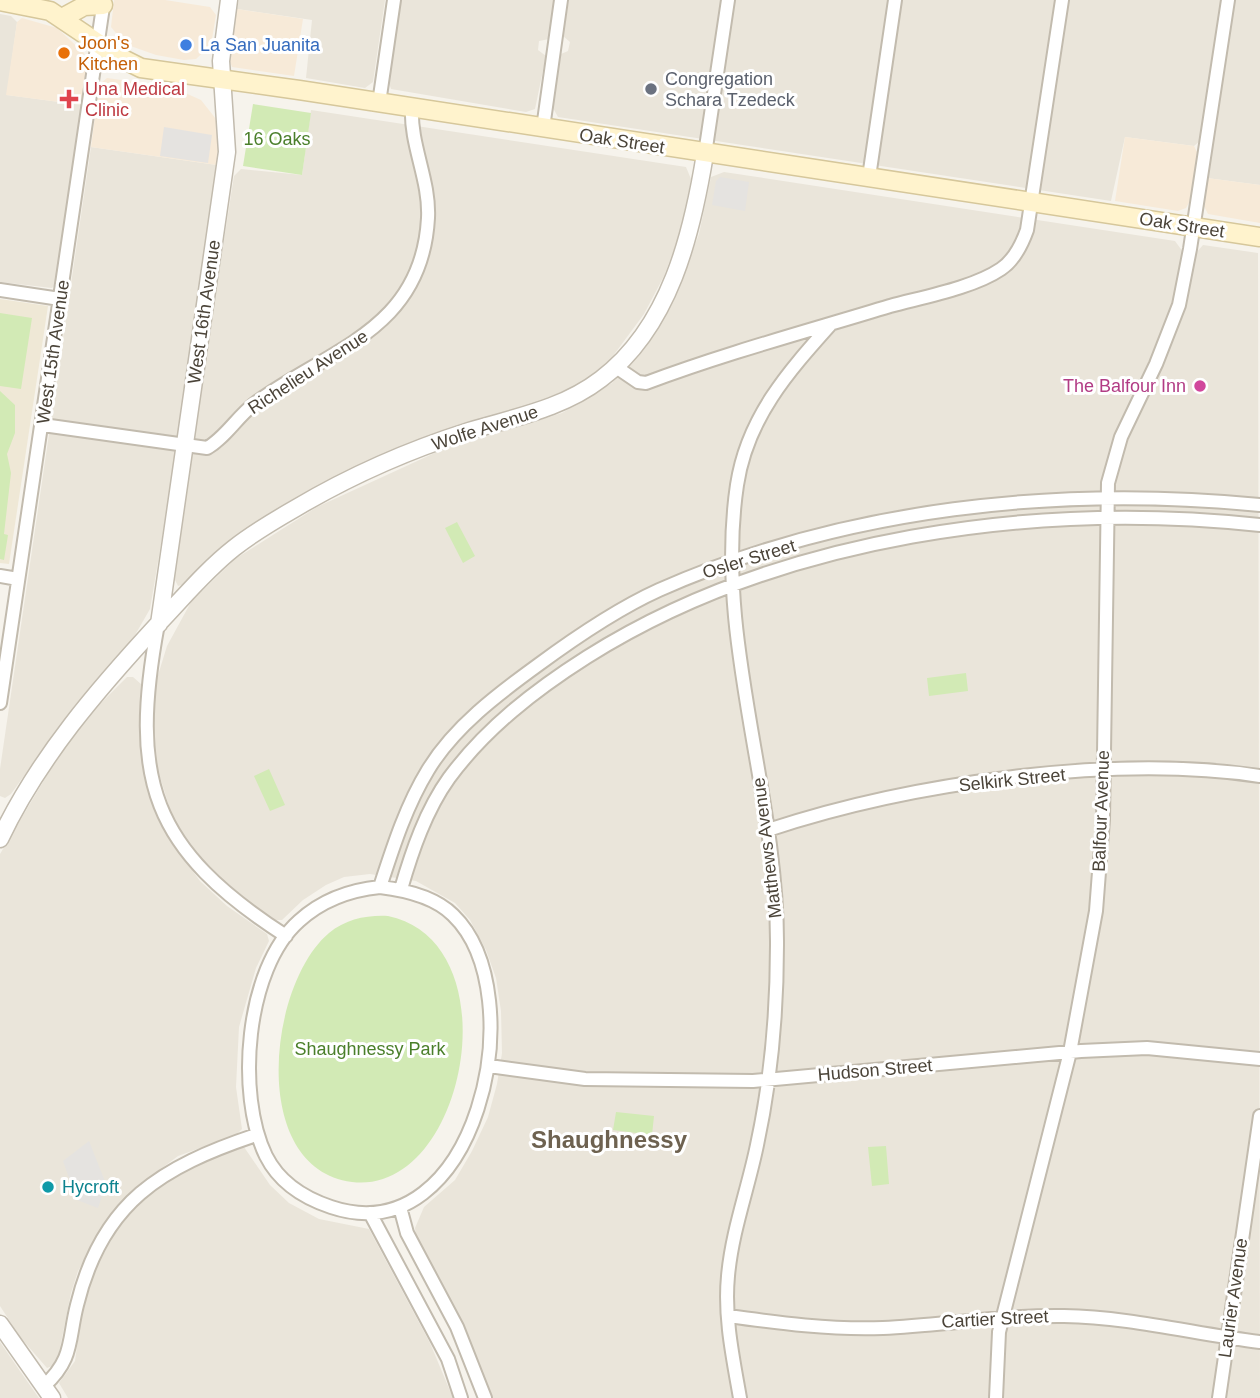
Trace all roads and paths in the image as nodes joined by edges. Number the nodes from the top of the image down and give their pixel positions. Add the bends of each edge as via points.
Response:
1 (229, 0) edge
2 (394, 0) edge
3 (561, 0) edge
4 (729, 0) edge
5 (895, 0) edge
6 (1062, 0) edge
7 (1228, 0) edge
8 (0, 1) edge
9 (104, 3) edge
10 (64, 17) junction
11 (98, 43) junction
12 (222, 80) junction
13 (379, 103) junction
14 (412, 108) junction
15 (543, 128) junction
16 (705, 154) junction
17 (869, 177) junction
18 (1031, 201) junction
19 (1194, 228) junction
20 (1260, 237) edge
21 (0, 290) edge
22 (60, 299) junction
23 (831, 324) junction
24 (616, 367) junction
25 (43, 425) junction
26 (184, 446) junction
27 (1107, 497) junction
28 (1260, 505) edge
29 (1106, 519) junction
30 (1260, 525) edge
31 (733, 561) junction
32 (0, 576) edge
33 (19, 579) junction
34 (734, 585) junction
35 (159, 624) junction
36 (0, 703) edge
37 (1103, 772) junction
38 (1260, 776) edge
39 (5, 813) edge
40 (768, 830) junction
41 (0, 839) edge
42 (380, 887) junction
43 (401, 889) junction
44 (286, 936) junction
45 (1070, 1052) junction
46 (1260, 1059) edge
47 (489, 1066) junction
48 (767, 1080) junction
49 (1260, 1116) edge
50 (256, 1135) junction
51 (400, 1207) junction
52 (370, 1213) junction
53 (728, 1316) junction
54 (1002, 1317) junction
55 (0, 1324) edge
56 (1228, 1338) junction
57 (1260, 1342) edge
58 (48, 1392) edge
59 (461, 1398) edge
60 (485, 1398) edge
61 (740, 1398) edge
62 (996, 1398) edge
63 (1219, 1398) edge

1 - 12 street, West 16th Avenue
2 - 13 street
3 - 15 street
4 - 16 street
5 - 17 street
6 - 18 street
7 - 19 street, Balfour Avenue
8 - 10 main road, Oak Street via 43,8
9 - 10 main road via 84,6
9 - 11 street, West 15th Avenue
10 - 11 main road, Oak Street
11 - 12 main road, Oak Street via 141,68
11 - 22 street, West 15th Avenue
12 - 13 main road, Oak Street
12 - 26 street, West 16th Avenue via 227,152
13 - 14 main road, Oak Street
14 - 15 main road, Oak Street
14 - 26 street, Richelieu Avenue via 411,127 428,196 428,220 414,274 389,316 367,336 253,405 211,446
15 - 16 main road, Oak Street
16 - 17 main road, Oak Street
16 - 24 street, Wolfe Avenue via 693,222 673,280 643,334
17 - 18 main road, Oak Street
18 - 19 main road, Oak Street
18 - 23 street via 1023,241 1002,269
19 - 20 main road, Oak Street
19 - 27 street, Balfour Avenue via 1179,305 1118,444
21 - 22 street
22 - 25 street, West 15th Avenue
23 - 24 street via 720,355 646,383
23 - 31 street, Matthews Avenue via 771,394 747,442 737,485
24 - 35 street, Wolfe Avenue via 558,404 418,449 295,508 218,562
25 - 26 street, Richelieu Avenue
25 - 33 street, West 15th Avenue
26 - 35 street, West 16th Avenue
27 - 28 street, Osler Street
27 - 29 street, Balfour Avenue
27 - 31 street, Osler Street via 945,511 842,530
29 - 30 street, Osler Street
29 - 34 street, Osler Street via 945,532 849,550
29 - 37 street, Balfour Avenue
31 - 34 street, Matthews Avenue
31 - 42 street, Osler Street via 620,610 521,677 475,716 428,769 402,820
32 - 33 street
33 - 36 street, West 15th Avenue
34 - 40 street, Matthews Avenue
34 - 43 street, Osler Street via 630,630 561,673 479,740 448,780 423,827
35 - 39 street, Wolfe Avenue via 73,722
35 - 44 street via 150,672 147,742 159,804 171,832 195,864 223,891
37 - 38 street, Selkirk Street via 1191,769
37 - 40 street, Selkirk Street via 941,788 859,804
37 - 45 street, Balfour Avenue via 1097,911
39 - 41 street
40 - 48 street, Matthews Avenue via 777,943
42 - 43 street
42 - 44 street via 354,890 330,900
43 - 47 street via 452,913 468,932 489,1011
44 - 50 street via 259,994 248,1047
45 - 46 street, Hudson Street via 1147,1048
45 - 48 street, Hudson Street
45 - 54 street, Balfour Avenue
47 - 48 street, Hudson Street via 626,1081
47 - 51 street via 469,1133 446,1171
48 - 53 street, Matthews Avenue via 757,1146 734,1236
49 - 56 street, Laurier Avenue
50 - 52 street via 289,1186 326,1206
50 - 58 street via 187,1162 132,1199 114,1221 93,1258 78,1299 69,1355
51 - 52 street
51 - 60 street via 407,1233 457,1327
52 - 59 street via 448,1359
53 - 54 street, Cartier Street via 881,1328
53 - 61 street, Matthews Avenue
54 - 56 street, Cartier Street via 1106,1319
54 - 62 street, Balfour Avenue
55 - 58 street
56 - 57 street, Cartier Street
56 - 63 street, Laurier Avenue

